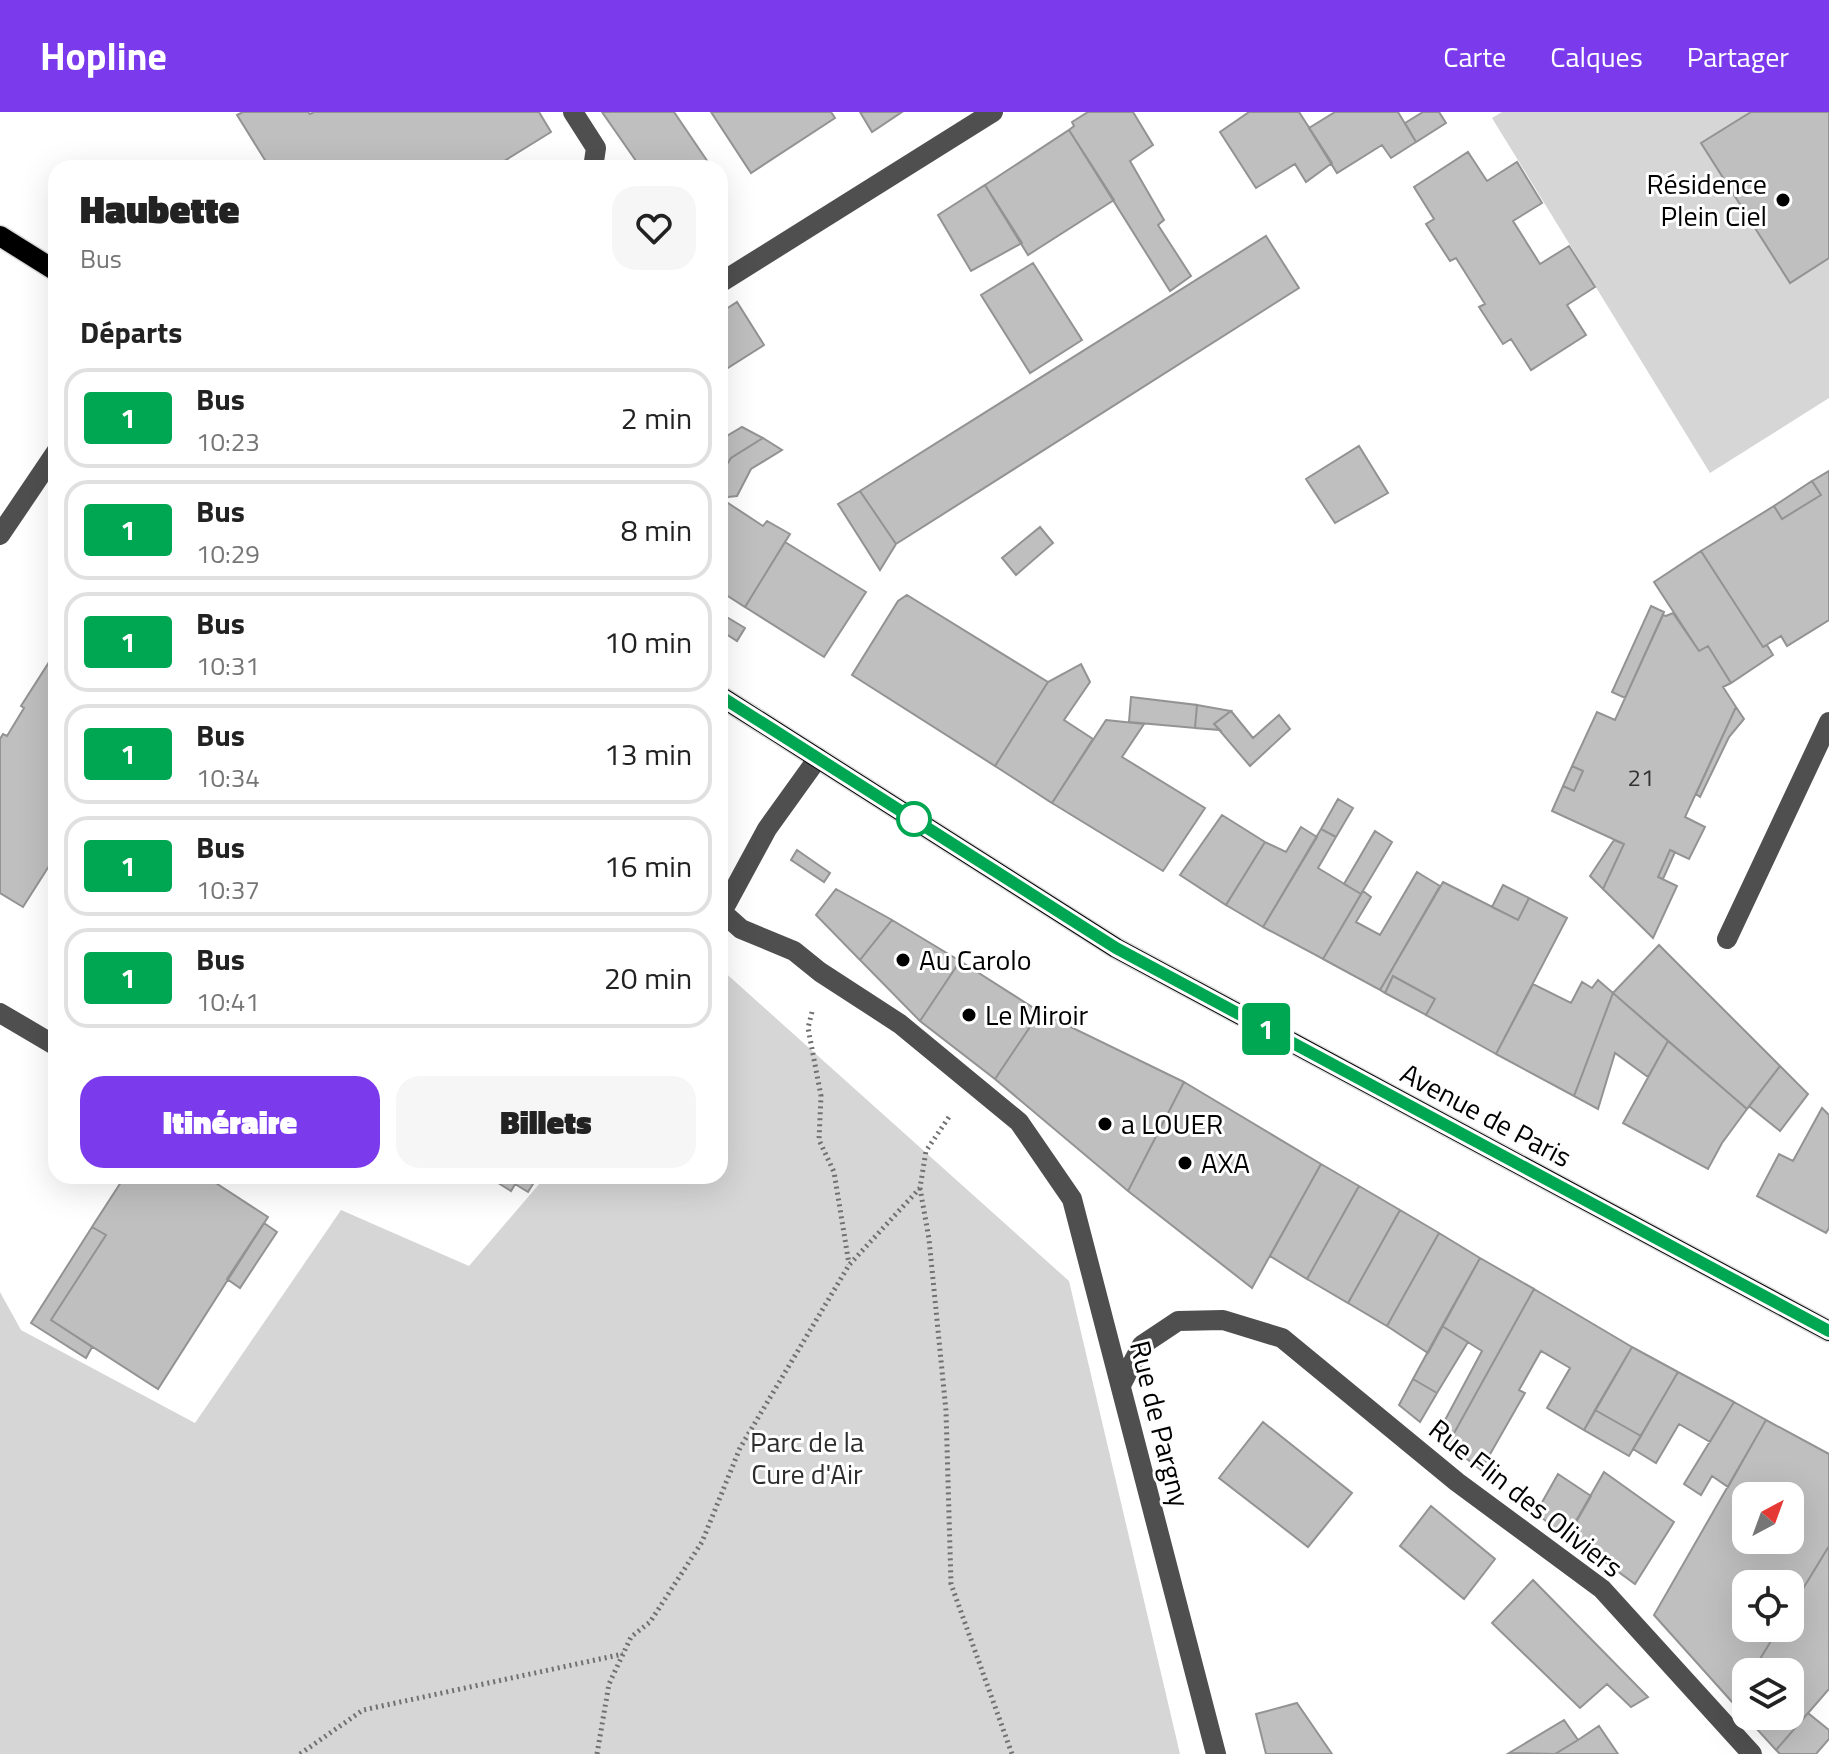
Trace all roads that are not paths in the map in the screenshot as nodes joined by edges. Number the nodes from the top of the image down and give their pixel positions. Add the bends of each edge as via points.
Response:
1 (573, 112) edge
2 (993, 112) edge
3 (594, 160) edge
4 (0, 236) edge
5 (48, 266) edge
6 (728, 278) edge
7 (48, 464) edge
8 (0, 535) edge
9 (728, 701) edge
10 (1829, 722) edge
11 (818, 758) junction
12 (728, 901) edge
13 (728, 917) edge
14 (1727, 939) dead end
15 (0, 1013) edge
16 (48, 1041) edge
17 (1829, 1331) edge
18 (1121, 1385) junction
19 (1216, 1754) edge
20 (1752, 1754) edge

1 - 3 street via 596,148
2 - 6 street
4 - 5 main road
7 - 8 street
9 - 11 main road, Avenue de Paris
10 - 14 street
11 - 12 street, Rue de Pargny via 767,829
11 - 17 main road, Avenue de Paris via 1116,948
13 - 18 street, Rue de Pargny via 741,929 794,951 900,1024 1019,1122 1072,1199
15 - 16 street
18 - 19 street, Rue de Pargny
18 - 20 street, Rue Flin des Oliviers via 1142,1345 1178,1321 1223,1320 1282,1338 1457,1482 1602,1589

